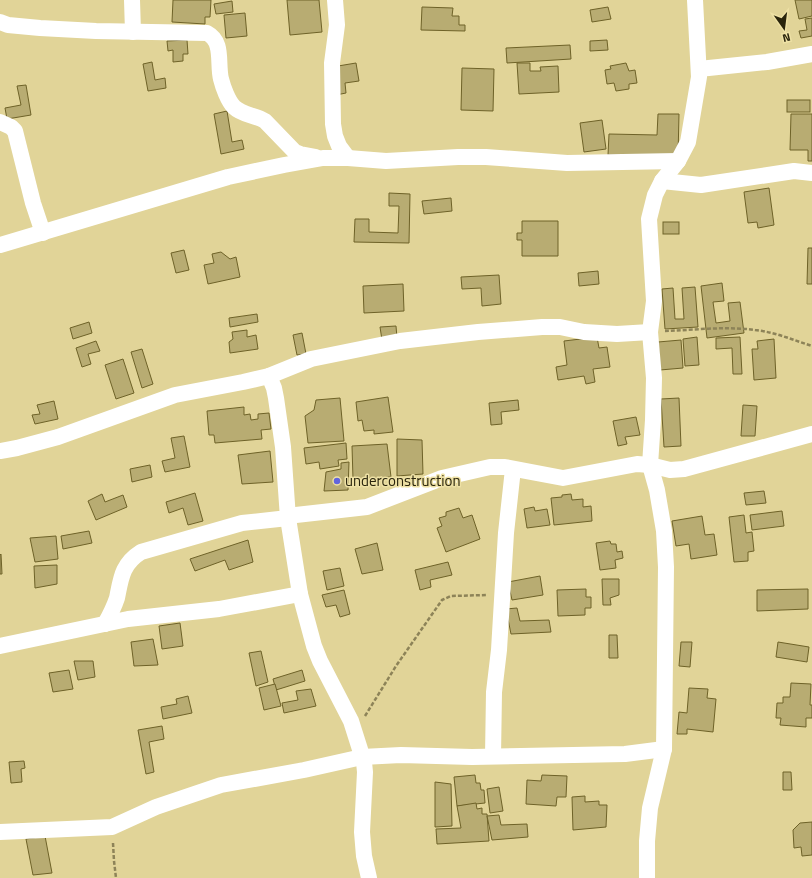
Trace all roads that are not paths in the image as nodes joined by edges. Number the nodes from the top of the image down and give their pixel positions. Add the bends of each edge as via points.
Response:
1 (132, 0) edge
2 (335, 0) edge
3 (695, 0) edge
4 (0, 22) edge
5 (133, 32) junction
6 (812, 54) edge
7 (699, 69) junction
8 (0, 122) edge
9 (323, 158) junction
10 (348, 158) junction
11 (678, 161) junction
12 (812, 173) edge
13 (662, 182) junction
14 (43, 233) junction
15 (0, 245) edge
16 (650, 332) junction
17 (269, 376) junction
18 (812, 434) edge
19 (0, 451) edge
20 (650, 465) junction
21 (513, 469) junction
22 (287, 517) junction
23 (300, 594) junction
24 (105, 624) junction
25 (0, 646) edge
26 (664, 749) junction
27 (493, 756) junction
28 (362, 757) junction
29 (0, 832) edge
30 (369, 878) edge
31 (647, 878) edge

1 - 5 street
2 - 10 street via 337,25 332,63 332,124 334,136
3 - 7 street
4 - 5 street via 40,28
5 - 9 street via 207,33 212,36 219,52 221,78 233,106 241,112 265,121 295,152
6 - 7 street
7 - 11 street via 688,142
8 - 14 street via 15,132
9 - 10 street
9 - 14 street via 228,177
10 - 11 street via 386,161 486,157 567,163
11 - 13 street
12 - 13 street via 794,171 701,185
13 - 16 street via 655,194 649,219 654,301
14 - 15 street
16 - 17 street via 617,334 542,327 400,341 311,359
16 - 20 street via 654,378
17 - 19 street via 175,395 58,437
17 - 22 street via 276,398
18 - 20 street via 684,469 670,470
20 - 21 street via 637,464 563,478
20 - 26 street via 664,531 666,567
21 - 22 street via 490,467 468,471 442,478 367,507
21 - 27 street via 494,692
22 - 23 street
22 - 24 street via 242,523 152,548 137,555 132,558 121,577 113,610
23 - 24 street via 220,609
23 - 28 street via 314,646 351,721
24 - 25 street
26 - 27 street via 626,754
26 - 31 street via 650,808
27 - 28 street
28 - 29 street via 221,785 156,807 112,827
28 - 30 street via 365,772 362,832

